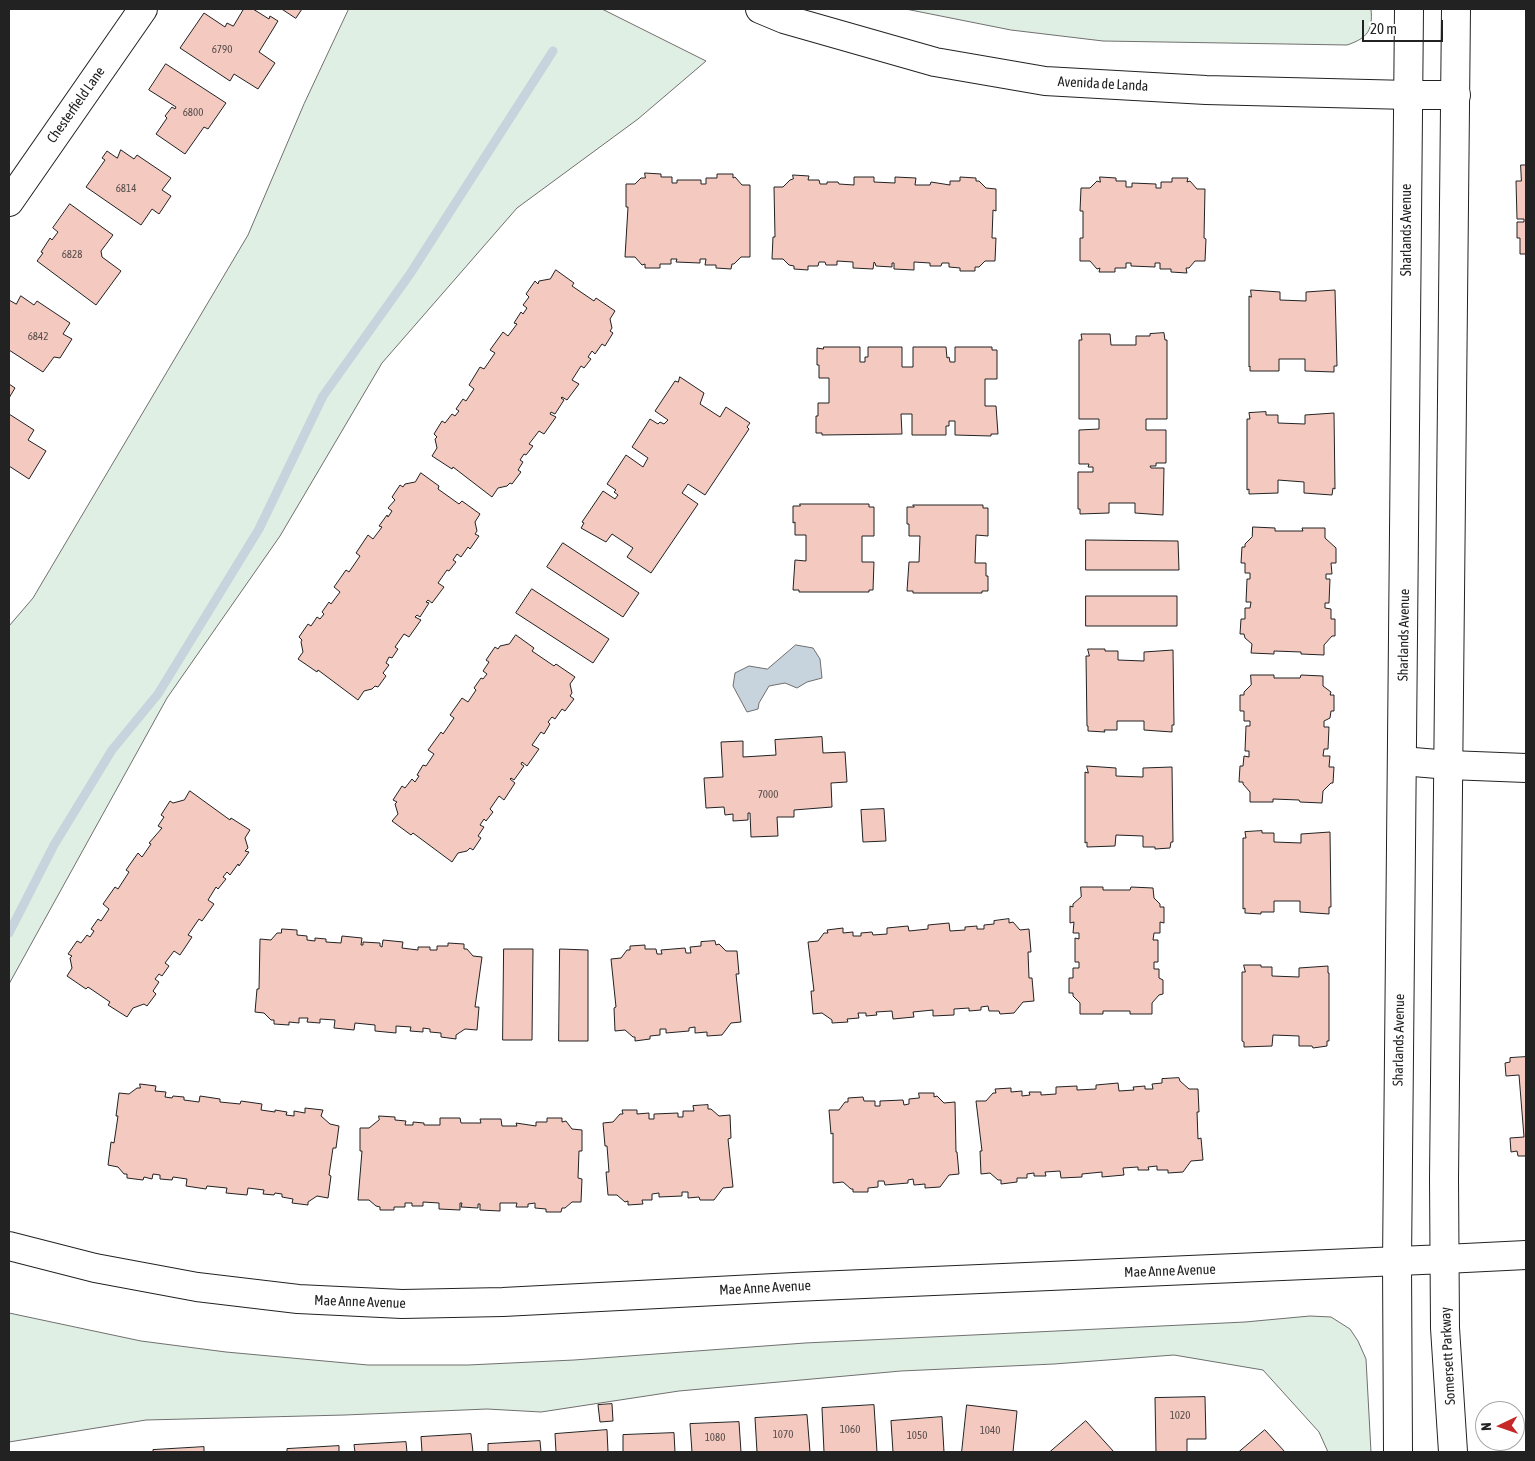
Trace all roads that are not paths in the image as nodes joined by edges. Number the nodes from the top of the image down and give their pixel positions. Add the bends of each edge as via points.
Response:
1 (142, 9) edge
2 (760, 9) edge
3 (1409, 9) edge
4 (1456, 9) edge
5 (1408, 95) junction
6 (1456, 95) junction
7 (9, 202) edge
8 (1402, 761) junction
9 (1449, 765) junction
10 (1526, 768) edge
11 (9, 1246) edge
12 (1526, 1255) edge
13 (1446, 1259) junction
14 (1397, 1262) junction
15 (1398, 1452) edge
16 (1453, 1452) edge

1 - 7 main road, Chesterfield Lane
2 - 5 main road, Avenida de Landa via 784,19 935,62 1046,81 1206,90
3 - 5 main road, Sharlands Avenue
4 - 6 main road
5 - 6 main road, Avenida de Landa
5 - 8 main road, Sharlands Avenue
6 - 9 main road
8 - 9 main road
8 - 14 main road, Sharlands Avenue
9 - 10 main road
9 - 13 main road
11 - 14 main road, Mae Anne Avenue via 95,1268 197,1287 298,1299 402,1304
12 - 13 main road, Mae Anne Avenue
13 - 14 main road, Mae Anne Avenue
13 - 16 main road, Somersett Parkway via 1445,1328
14 - 15 main road

